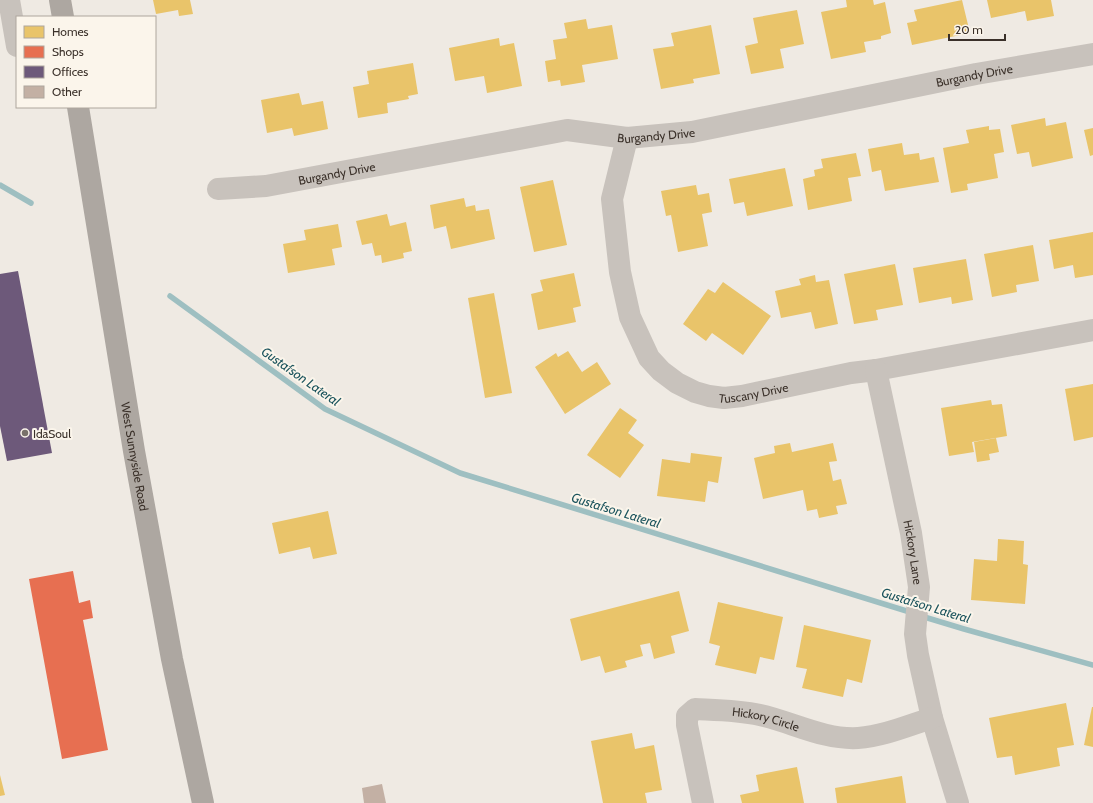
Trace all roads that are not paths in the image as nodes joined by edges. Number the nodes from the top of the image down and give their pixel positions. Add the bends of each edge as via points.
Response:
1 (8, 0) edge
2 (60, 0) edge
3 (63, 16) edge
4 (16, 41) edge
5 (1093, 54) edge
6 (78, 108) edge
7 (627, 138) junction
8 (218, 188) dead end
9 (1093, 330) edge
10 (876, 370) junction
11 (932, 718) junction
12 (203, 803) edge
13 (703, 803) edge
14 (958, 803) edge

1 - 4 street
2 - 3 main road
5 - 7 street, Burgandy Drive via 976,74 692,132
6 - 12 main road, West Sunnyside Road via 134,451 172,659
7 - 8 street, Burgandy Drive via 567,130 266,186
7 - 10 street, Tuscany Drive via 612,199 620,272 630,317 649,358 661,371 695,392 724,398
9 - 10 street, Tuscany Drive
10 - 11 street, Hickory Lane via 911,533 919,587 915,634
11 - 13 street, Hickory Circle via 888,733 857,738 830,736 735,710 695,709 687,716 687,725
11 - 14 street, Hickory Lane

